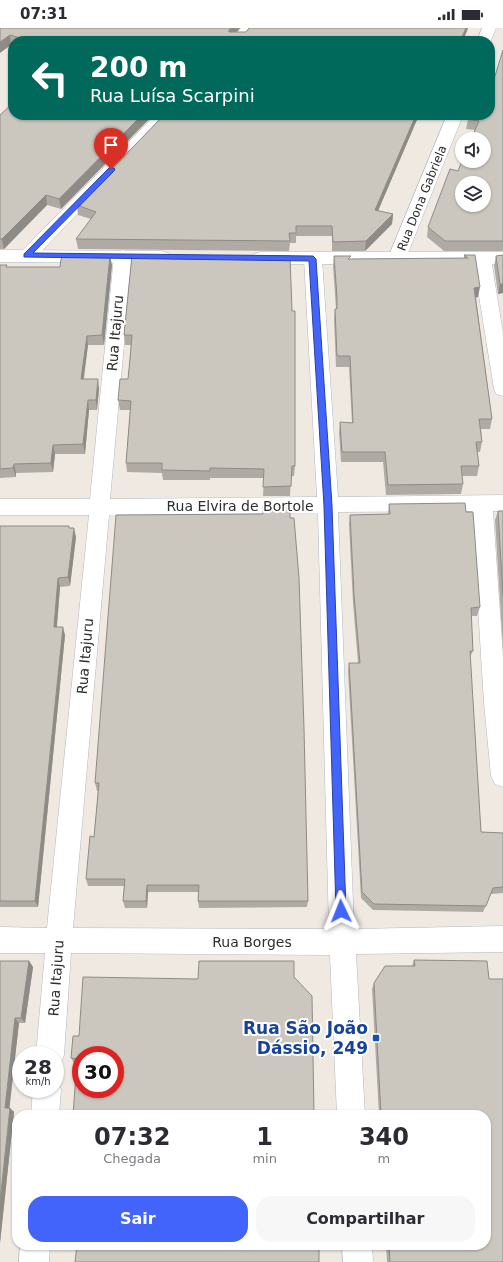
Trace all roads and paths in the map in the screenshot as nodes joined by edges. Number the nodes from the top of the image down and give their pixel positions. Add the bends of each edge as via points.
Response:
1 (249, 28) edge
2 (242, 36) edge
3 (159, 120) edge
4 (453, 120) edge
5 (0, 256) edge
6 (27, 256) junction
7 (123, 256) junction
8 (178, 257) edge
9 (241, 258) edge
10 (397, 258) junction
11 (503, 258) edge
12 (313, 259) junction
13 (482, 259) junction
14 (503, 389) edge
15 (493, 503) edge
16 (328, 506) junction
17 (0, 507) edge
18 (99, 507) junction
19 (499, 702) edge
20 (503, 776) edge
21 (503, 939) edge
22 (0, 940) edge
23 (59, 941) junction
24 (342, 942) junction
25 (51, 1046) edge
26 (46, 1098) edge
27 (45, 1110) edge
28 (351, 1110) edge
29 (35, 1250) edge
30 (358, 1250) edge
31 (34, 1262) edge
32 (358, 1262) edge

1 - 2 street
3 - 6 street
4 - 10 street, Rua Dona Gabriela
5 - 6 street
6 - 7 street
7 - 8 street
7 - 18 street, Rua Itajuru
9 - 12 street
10 - 12 street
10 - 13 street
11 - 13 street
12 - 16 street
13 - 14 street
15 - 16 street, Rua Elvira de Bortole
15 - 19 street
16 - 18 street, Rua Elvira de Bortole
16 - 24 street
17 - 18 street, Rua Elvira de Bortole
18 - 23 street, Rua Itajuru
19 - 20 street
21 - 24 street, Rua Borges
22 - 23 street, Rua Borges
23 - 24 street, Rua Borges
23 - 25 street, Rua Itajuru
24 - 28 street
26 - 27 street
29 - 31 street
30 - 32 street

